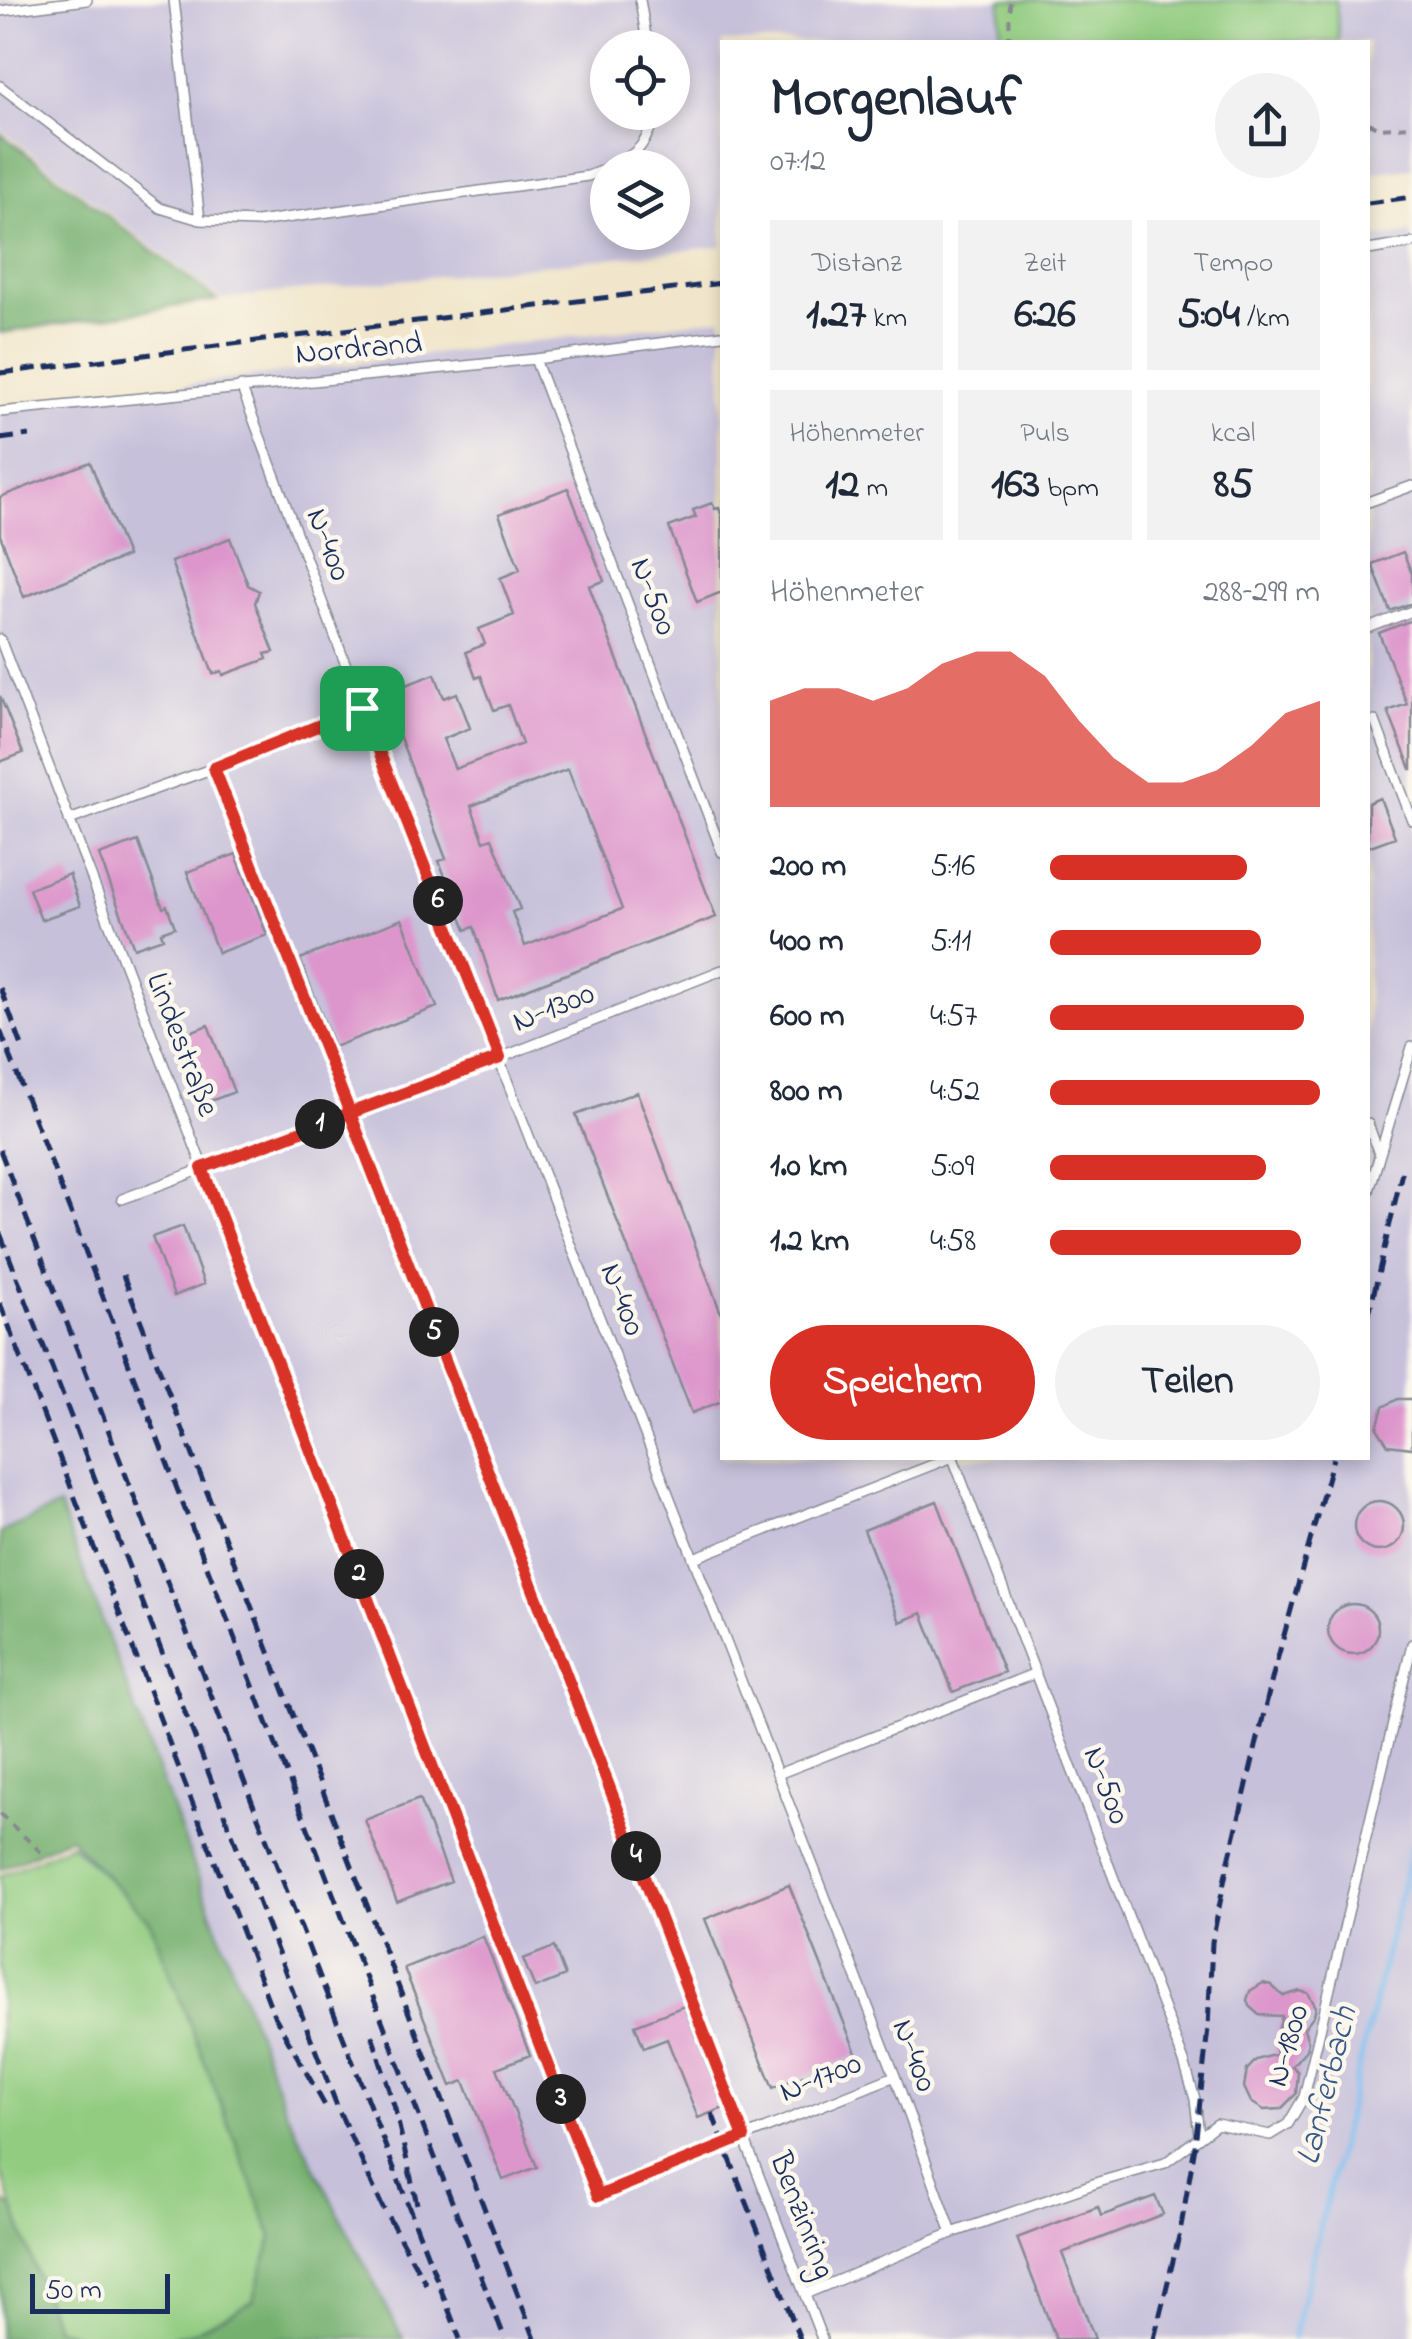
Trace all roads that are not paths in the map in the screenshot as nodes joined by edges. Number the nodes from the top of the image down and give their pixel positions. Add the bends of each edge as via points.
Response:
1 (88, 0) edge
2 (174, 0) edge
3 (640, 0) edge
4 (0, 12) edge
5 (645, 30) edge
6 (0, 86) edge
7 (651, 130) edge
8 (636, 150) edge
9 (590, 175) edge
10 (200, 220) junction
11 (1412, 244) edge
12 (1370, 250) edge
13 (720, 335) edge
14 (535, 359) junction
15 (241, 386) junction
16 (0, 412) edge
17 (1412, 486) edge
18 (1370, 501) edge
19 (1412, 611) edge
20 (1370, 627) edge
21 (0, 639) edge
22 (362, 708) junction
23 (1375, 721) dead end
24 (214, 768) junction
25 (69, 820) junction
26 (1412, 820) edge
27 (720, 847) edge
28 (720, 971) edge
29 (1412, 1048) edge
30 (500, 1058) junction
31 (1398, 1093) junction
32 (1412, 1097) edge
33 (350, 1113) junction
34 (1370, 1129) edge
35 (1380, 1155) junction
36 (202, 1168) junction
37 (1370, 1188) edge
38 (122, 1199) dead end
39 (947, 1460) edge
40 (953, 1460) edge
41 (694, 1558) junction
42 (1412, 1644) edge
43 (1036, 1674) junction
44 (778, 1774) junction
45 (895, 2076) junction
46 (1199, 2135) junction
47 (744, 2137) junction
48 (598, 2196) joint
49 (952, 2233) junction
50 (805, 2294) junction
51 (822, 2339) edge

1 - 4 lane
2 - 10 lane
3 - 5 lane
6 - 10 lane via 160,208
7 - 8 lane
9 - 10 lane via 257,222
11 - 12 lane
13 - 14 lane, Nordrand
14 - 15 lane, Nordrand
14 - 27 lane, N-500
15 - 16 lane, Nordrand
15 - 22 lane, N-400
17 - 18 lane
19 - 20 lane
21 - 25 lane, Lindestraße
22 - 24 lane
22 - 30 lane, N-400
23 - 26 lane
24 - 25 lane
24 - 33 lane, Benzinring
25 - 36 lane, Lindestraße
28 - 30 lane, N-1300
29 - 31 lane
30 - 33 lane, N-1300
30 - 41 lane, N-400
31 - 32 lane
31 - 35 lane
33 - 36 lane, N-1300
33 - 47 lane, Benzinring
34 - 35 lane
35 - 37 lane
36 - 38 lane, N-1300
36 - 48 lane, Lindestraße
39 - 41 lane
40 - 43 lane, N-500
41 - 44 lane, N-400
42 - 46 lane, N-1800 via 1304,2097 1288,2124 1270,2135 1218,2124
43 - 44 lane
43 - 46 lane, N-500 via 1184,2062
44 - 45 lane, N-400
45 - 47 lane, N-1700
45 - 49 lane, N-400
46 - 49 lane via 1166,2163
47 - 48 lane, N-1700
47 - 50 lane, Benzinring
49 - 50 lane
50 - 51 lane, Benzinring

